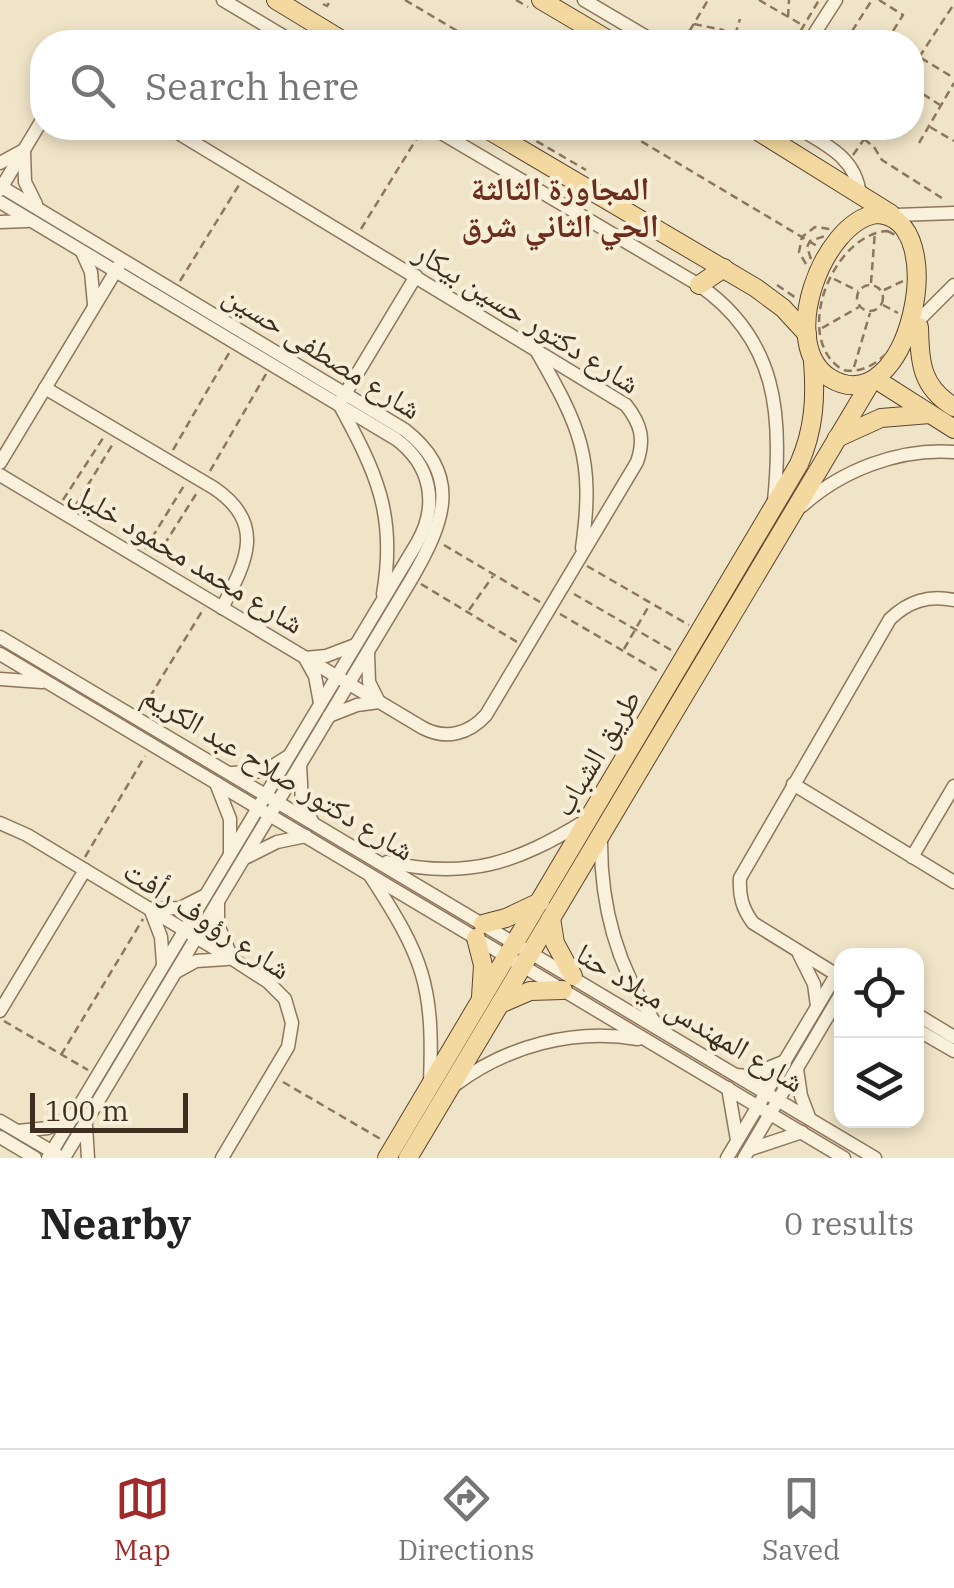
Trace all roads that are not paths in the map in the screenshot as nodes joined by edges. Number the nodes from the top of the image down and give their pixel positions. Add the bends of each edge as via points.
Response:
1 (223, 0) edge
2 (276, 0) edge
3 (540, 0) edge
4 (584, 0) edge
5 (836, 0) edge
6 (273, 30) edge
7 (325, 30) edge
8 (591, 30) edge
9 (635, 30) edge
10 (817, 30) edge
11 (30, 140) edge
12 (190, 140) edge
13 (454, 140) edge
14 (505, 140) edge
15 (772, 140) edge
16 (818, 140) edge
17 (24, 150) junction
18 (0, 163) edge
19 (0, 191) edge
20 (860, 195) junction
21 (954, 210) edge
22 (894, 215) junction
23 (36, 216) junction
24 (0, 222) edge
25 (80, 250) junction
26 (120, 265) junction
27 (724, 268) junction
28 (416, 276) junction
29 (699, 284) junction
30 (954, 285) edge
31 (94, 308) junction
32 (920, 321) junction
33 (811, 334) junction
34 (534, 348) junction
35 (814, 362) junction
36 (874, 381) junction
37 (45, 388) junction
38 (342, 399) junction
39 (954, 407) edge
40 (930, 414) junction
41 (954, 429) edge
42 (837, 438) junction
43 (954, 452) edge
44 (0, 463) edge
45 (0, 476) edge
46 (781, 514) junction
47 (580, 558) junction
48 (954, 600) edge
49 (382, 602) junction
50 (215, 604) junction
51 (0, 637) edge
52 (362, 646) junction
53 (0, 654) edge
54 (305, 658) junction
55 (0, 679) edge
56 (342, 680) junction
57 (46, 682) junction
58 (379, 702) junction
59 (324, 711) junction
60 (295, 759) junction
61 (223, 770) junction
62 (216, 783) junction
63 (793, 784) junction
64 (954, 786) edge
65 (272, 798) junction
66 (264, 812) junction
67 (592, 816) junction
68 (314, 823) junction
69 (0, 824) edge
70 (602, 835) junction
71 (306, 836) junction
72 (912, 857) junction
73 (235, 859) junction
74 (374, 860) junction
75 (82, 868) junction
76 (369, 874) junction
77 (954, 882) edge
78 (212, 897) junction
79 (540, 902) junction
80 (150, 909) junction
81 (551, 918) junction
82 (480, 931) junction
83 (190, 934) junction
84 (798, 952) junction
85 (519, 955) junction
86 (234, 960) junction
87 (168, 970) junction
88 (834, 973) edge
89 (568, 983) junction
90 (479, 1004) junction
91 (500, 1004) junction
92 (0, 1011) edge
93 (829, 1011) edge
94 (924, 1019) edge
95 (954, 1021) edge
96 (932, 1024) junction
97 (659, 1027) junction
98 (924, 1034) edge
99 (954, 1037) edge
100 (650, 1041) junction
101 (954, 1051) edge
102 (791, 1065) junction
103 (736, 1074) junction
104 (728, 1088) junction
105 (439, 1089) junction
106 (772, 1096) junction
107 (764, 1109) junction
108 (82, 1115) junction
109 (810, 1119) junction
110 (0, 1121) edge
111 (16, 1130) junction
112 (802, 1132) junction
113 (0, 1137) edge
114 (743, 1150) edge
115 (396, 1154) edge
116 (57, 1156) edge
117 (35, 1158) edge
118 (88, 1158) edge
119 (222, 1158) edge
120 (727, 1158) edge
121 (844, 1158) edge
122 (875, 1158) edge

1 - 6 street
2 - 7 main road
3 - 8 main road
4 - 9 street
5 - 10 street
11 - 17 street
12 - 28 street, شارع دكتور حسين بيكار
13 - 29 street
14 - 27 main road
15 - 20 main road
16 - 20 street via 849,162
17 - 18 street
17 - 19 street
17 - 23 street
19 - 23 street, شارع مصطفى حسين
20 - 22 main road
21 - 22 street
22 - 32 main road via 923,241 928,286
22 - 33 main road via 868,215 836,242 810,295
23 - 24 street
23 - 25 street, شارع مصطفى حسين
23 - 26 street, شارع مصطفى حسين
25 - 26 street, شارع مصطفى حسين
25 - 31 street via 92,272
26 - 31 street
26 - 38 street, شارع مصطفى حسين via 236,343
26 - 38 street, شارع مصطفى حسين via 174,290
27 - 29 main road
27 - 33 main road
28 - 34 street, شارع دكتور حسين بيكار
28 - 38 street
29 - 46 street via 738,319 770,380
30 - 32 street
31 - 37 street
32 - 36 main road, طريق الشباب via 901,357
32 - 39 main road via 922,373
33 - 35 main road, طريق الشباب
34 - 47 street via 584,449 589,488
34 - 47 street, شارع دكتور حسين بيكار via 626,404 640,426 637,462
35 - 36 main road via 838,382
35 - 46 main road, طريق الشباب via 812,429
36 - 40 main road
36 - 42 main road, طريق الشباب
37 - 44 street
37 - 50 street via 237,508 248,536 243,568
38 - 49 street via 384,502 389,544
38 - 49 street, شارع مصطفى حسين via 406,446 427,479 424,530
38 - 52 street, شارع مصطفى حسين via 417,439 434,461 443,502 434,539
40 - 41 main road
40 - 42 main road via 881,418
42 - 46 main road, طريق الشباب
43 - 46 street via 872,464
45 - 50 street, شارع محمد محمود خليل
46 - 67 main road, طريق الشباب
46 - 70 main road, طريق الشباب
47 - 58 street, شارع دكتور حسين بيكار via 486,715 467,730 431,733
48 - 63 street via 925,598 890,619
49 - 52 street, شارع مصطفى حسين
50 - 54 street, شارع محمد محمود خليل
51 - 61 street, شارع دكتور صلاح عبد الكريم
52 - 54 street
52 - 56 street, شارع مصطفى حسين
52 - 58 street
53 - 57 street, شارع دكتور صلاح عبد الكريم
54 - 56 street, شارع محمد محمود خليل
54 - 59 street
55 - 57 street
56 - 58 street, شارع دكتور حسين بيكار
56 - 59 street, شارع مصطفى حسين
57 - 62 street, شارع دكتور صلاح عبد الكريم
58 - 59 street
59 - 60 street, شارع مصطفى حسين
60 - 61 street via 250,774
60 - 65 street, شارع مصطفى حسين
60 - 68 street via 302,802
61 - 65 street, شارع دكتور صلاح عبد الكريم
62 - 66 street, شارع دكتور صلاح عبد الكريم
62 - 73 street
63 - 72 street
63 - 84 street via 747,862 739,894 752,923
64 - 72 street
65 - 66 street, شارع مصطفى حسين
65 - 68 street, شارع دكتور صلاح عبد الكريم
66 - 71 street, شارع دكتور صلاح عبد الكريم
66 - 73 street, شارع مصطفى حسين
67 - 74 street via 530,852 480,868 427,870
67 - 79 main road, طريق الشباب
68 - 74 street, شارع دكتور صلاح عبد الكريم
69 - 75 street, شارع رؤوف رأفت
70 - 81 main road, طريق الشباب
70 - 97 street via 602,886 612,936
71 - 73 street
71 - 76 street, شارع دكتور صلاح عبد الكريم
72 - 77 street
73 - 78 street
74 - 82 street, شارع دكتور صلاح عبد الكريم
75 - 80 street, شارع رؤوف رأفت
75 - 92 street
76 - 82 street, شارع دكتور صلاح عبد الكريم
76 - 105 street via 412,944 426,984
78 - 80 street
78 - 83 street
78 - 86 street via 221,938
79 - 82 main road
79 - 85 main road, طريق الشباب
80 - 83 street, شارع رؤوف رأفت
80 - 87 street
81 - 85 main road, طريق الشباب
81 - 89 main road
82 - 85 street, شارع دكتور صلاح عبد الكريم
82 - 90 main road
83 - 86 street, شارع رؤوف رأفت
83 - 87 street
84 - 88 street
84 - 93 street
85 - 89 street, شارع المهندس ميلاد حنا
85 - 90 main road, طريق الشباب
85 - 91 main road, طريق الشباب
86 - 87 street
86 - 119 street, شارع رؤوف رأفت via 277,990 290,1011 292,1035
87 - 108 street
87 - 108 street via 98,1076
89 - 91 main road
89 - 97 street, شارع المهندس ميلاد حنا
89 - 100 street, شارع المهندس ميلاد حنا
90 - 105 main road, طريق الشباب
91 - 105 main road, طريق الشباب
93 - 102 street
94 - 96 street
95 - 96 street
96 - 99 street
97 - 103 street, شارع المهندس ميلاد حنا
98 - 101 street
100 - 104 street, شارع المهندس ميلاد حنا
100 - 105 street via 556,1040 510,1053
102 - 103 street
102 - 106 street
102 - 109 street
103 - 106 street, شارع المهندس ميلاد حنا
104 - 107 street, شارع المهندس ميلاد حنا
104 - 114 street
105 - 115 main road, طريق الشباب
106 - 107 street
106 - 109 street, شارع المهندس ميلاد حنا
107 - 112 street, شارع المهندس ميلاد حنا
107 - 114 street
108 - 111 street via 48,1128
108 - 116 street
108 - 118 street
109 - 122 street, شارع المهندس ميلاد حنا
110 - 111 street
111 - 116 street
112 - 114 street
112 - 121 street, شارع المهندس ميلاد حنا
113 - 117 street
114 - 120 street

